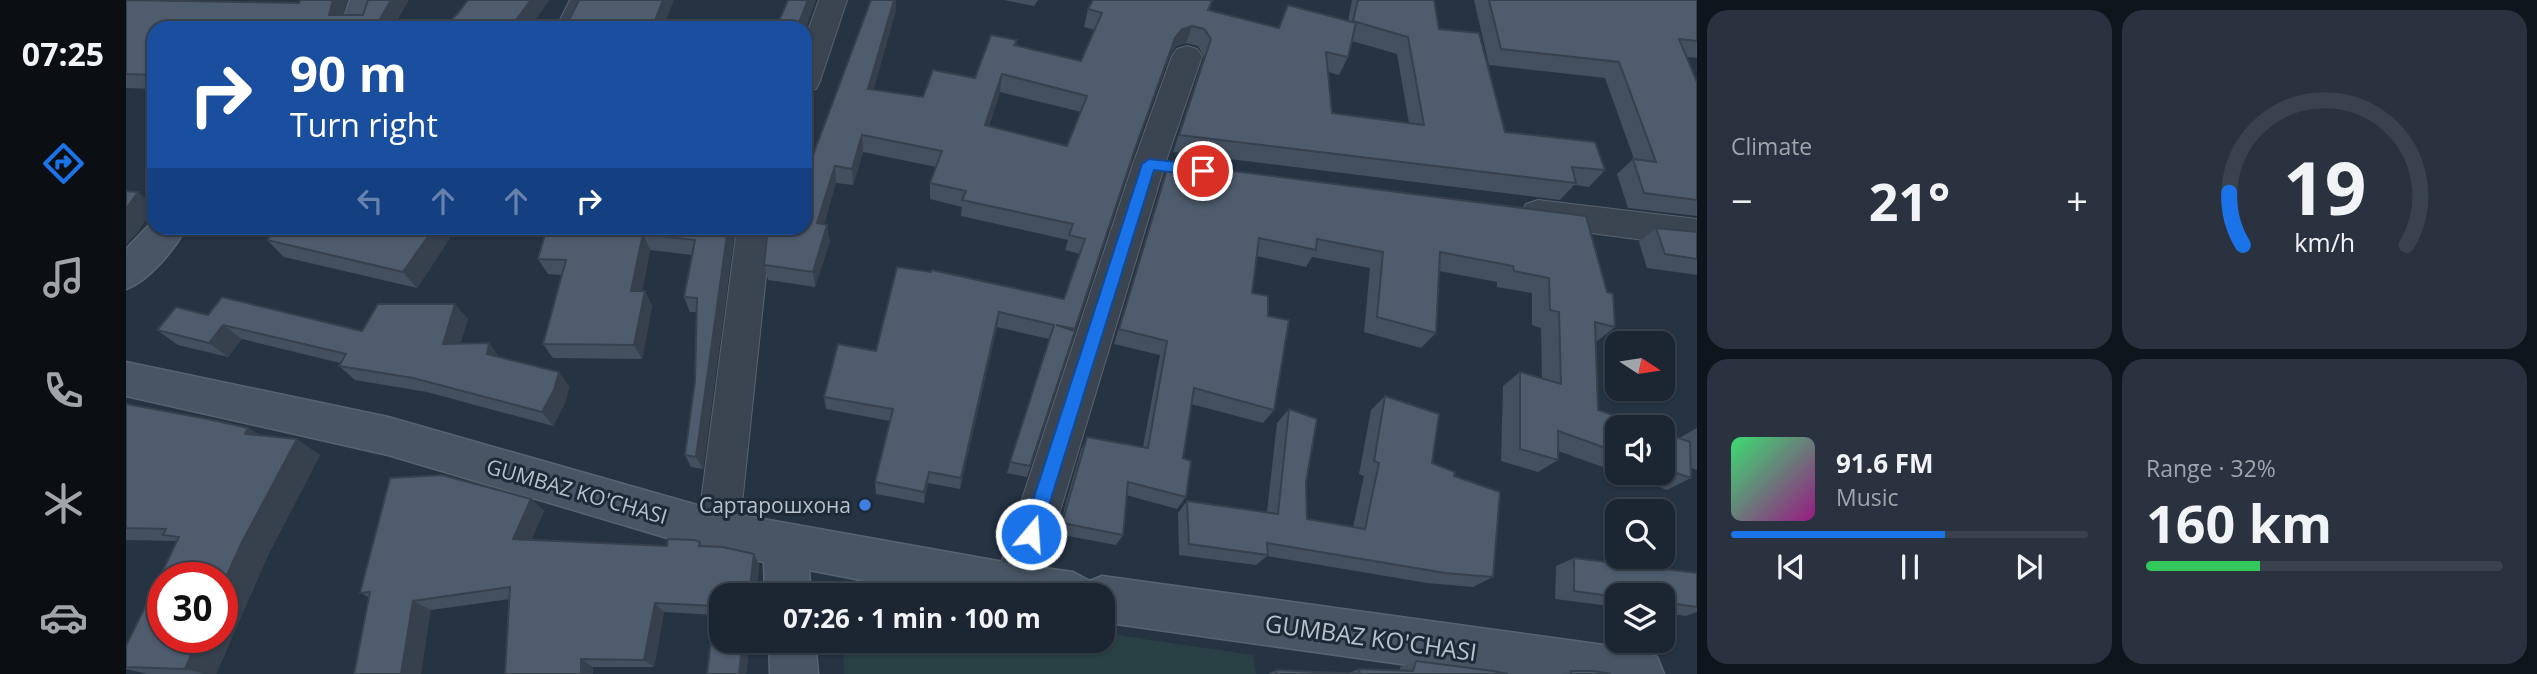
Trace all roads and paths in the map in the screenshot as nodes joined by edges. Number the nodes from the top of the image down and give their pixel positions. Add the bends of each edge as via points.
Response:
1 (365, 0) edge
2 (577, 0) edge
3 (833, 0) edge
4 (358, 21) edge
5 (566, 21) edge
6 (1187, 56) dead end
7 (812, 61) edge
8 (1505, 209) edge
9 (1697, 233) edge
10 (162, 235) edge
11 (753, 235) edge
12 (126, 274) edge
13 (126, 379) edge
14 (718, 532) junction
15 (785, 544) junction
16 (787, 583) edge
17 (994, 583) edge
18 (1016, 583) edge
19 (1115, 601) edge
20 (793, 653) edge
21 (794, 674) edge
22 (1640, 674) edge

1 - 4 main road
2 - 5 lane
3 - 7 street
6 - 18 street via 1162,166
8 - 9 street
10 - 12 main road
11 - 14 street
13 - 14 main road, GUMBAZ KO'CHASI via 388,436
14 - 15 main road, GUMBAZ KO'CHASI
15 - 16 main road
15 - 17 main road, GUMBAZ KO'CHASI
19 - 22 main road, GUMBAZ KO'CHASI
20 - 21 main road

